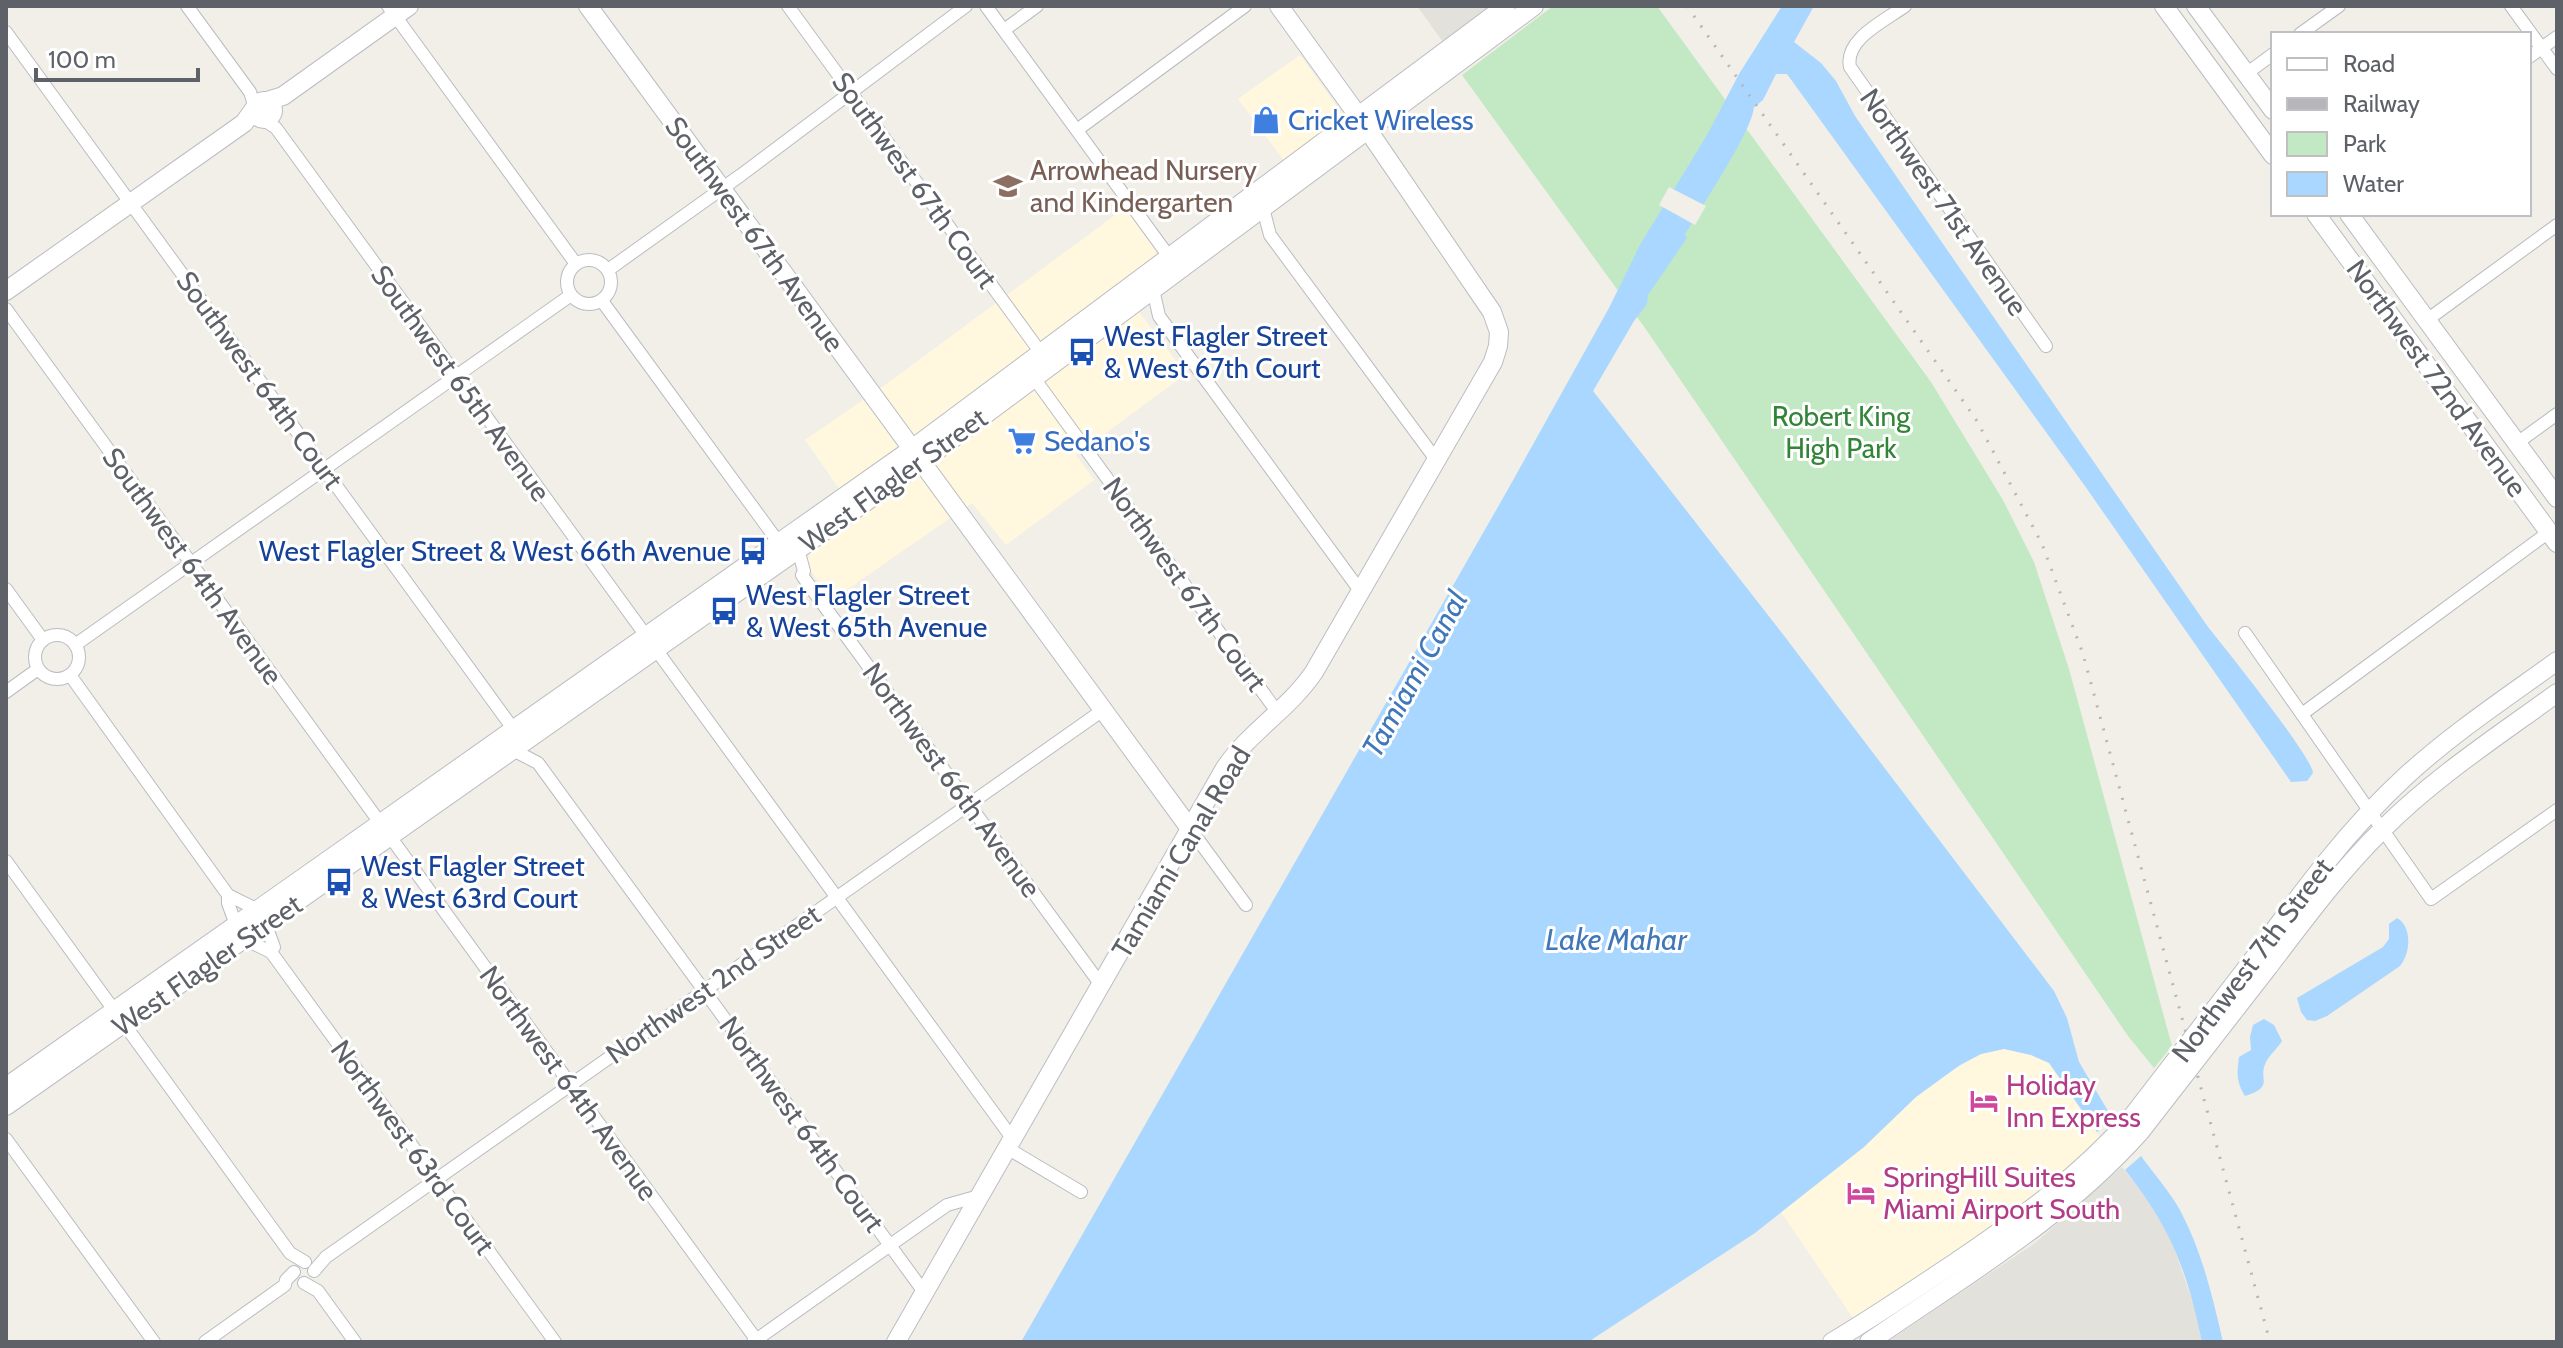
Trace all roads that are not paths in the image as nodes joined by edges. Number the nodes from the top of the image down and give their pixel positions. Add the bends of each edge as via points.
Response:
1 (187, 6) edge
2 (588, 6) edge
3 (788, 6) edge
4 (966, 6) edge
5 (986, 6) edge
6 (1037, 6) edge
7 (1245, 6) edge
8 (1279, 6) edge
9 (1506, 6) edge
10 (1534, 6) edge
11 (1905, 6) edge
12 (2164, 6) edge
13 (2196, 6) edge
14 (2339, 6) edge
15 (2511, 6) edge
16 (397, 9) edge
17 (1004, 30) junction
18 (6, 32) edge
19 (2303, 32) edge
20 (2530, 32) edge
21 (2531, 33) edge
22 (2557, 37) edge
23 (2542, 48) junction
24 (2271, 55) edge
25 (2531, 56) edge
26 (2557, 69) edge
27 (2246, 74) junction
28 (2225, 89) junction
29 (851, 92) junction
30 (2271, 107) edge
31 (264, 110) junction
32 (1363, 123) junction
33 (1077, 130) junction
34 (2271, 152) edge
35 (722, 189) junction
36 (131, 203) junction
37 (1263, 208) junction
38 (2318, 216) edge
39 (2350, 216) edge
40 (1245, 221) junction
41 (2557, 225) edge
42 (1270, 235) junction
43 (1170, 258) junction
44 (576, 264) junction
45 (608, 270) junction
46 (1153, 289) junction
47 (6, 291) edge
48 (571, 295) junction
49 (602, 301) junction
50 (1134, 303) junction
51 (6, 309) edge
52 (1159, 316) junction
53 (2427, 320) junction
54 (2405, 336) junction
55 (2046, 346) dead end
56 (1041, 353) junction
57 (456, 376) junction
58 (1034, 378) junction
59 (2557, 414) edge
60 (2517, 443) junction
61 (917, 455) junction
62 (2495, 459) junction
63 (1437, 461) junction
64 (324, 468) junction
65 (2557, 498) edge
66 (2553, 538) edge
67 (798, 549) junction
68 (779, 553) junction
69 (190, 563) junction
70 (802, 575) junction
71 (6, 589) edge
72 (1361, 592) junction
73 (2245, 633) dead end
74 (43, 640) junction
75 (650, 643) junction
76 (75, 645) junction
77 (2557, 661) edge
78 (38, 669) junction
79 (70, 675) junction
80 (6, 692) edge
81 (2557, 693) edge
82 (1103, 710) junction
83 (1278, 713) junction
84 (2302, 714) junction
85 (514, 730) junction
86 (533, 735) junction
87 (513, 750) junction
88 (538, 763) junction
89 (969, 804) junction
90 (2557, 810) edge
91 (2370, 811) junction
92 (2383, 829) junction
93 (385, 830) junction
94 (1191, 830) junction
95 (6, 861) edge
96 (228, 895) junction
97 (837, 898) junction
98 (1246, 905) dead end
99 (262, 916) junction
100 (240, 932) junction
101 (271, 952) junction
102 (2262, 962) junction
103 (1101, 985) junction
104 (704, 991) junction
105 (119, 1017) junction
106 (570, 1085) junction
107 (6, 1087) edge
108 (6, 1106) edge
109 (2136, 1125) junction
110 (6, 1139) edge
111 (1010, 1143) junction
112 (436, 1179) junction
113 (1081, 1192) dead end
114 (979, 1196) junction
115 (890, 1245) junction
116 (304, 1272) junction
117 (924, 1292) junction
118 (755, 1341) edge
119 (154, 1342) edge
120 (205, 1342) edge
121 (355, 1342) edge
122 (555, 1342) edge
123 (896, 1342) edge
124 (1832, 1342) edge
125 (1869, 1342) edge

1 - 31 street, Southwest 65th Avenue
2 - 35 main road, Southwest 67th Avenue
3 - 29 street, Southwest 67th Court
4 - 29 street
5 - 17 street
6 - 17 street
7 - 33 street
8 - 32 main road
9 - 32 main road, West Flagler Street
10 - 32 main road, West Flagler Street
11 - 55 street, Northwest 71st Avenue via 1862,38 1849,56 1854,74
12 - 28 main road
13 - 27 main road
14 - 19 street
15 - 20 street
16 - 31 main road
16 - 44 street
17 - 33 street
18 - 36 street, Southwest 64th Court
21 - 23 street
22 - 23 street
23 - 25 street
23 - 26 street
24 - 27 street
27 - 28 main road
27 - 30 main road
28 - 34 main road
29 - 35 street
29 - 56 street, Southwest 67th Court
31 - 36 main road
31 - 57 street, Southwest 65th Avenue
32 - 37 main road, West Flagler Street
32 - 43 main road, West Flagler Street
32 - 63 main road, Tamiami Canal Road via 1492,312 1499,332 1493,362
33 - 43 street
35 - 45 street
35 - 61 main road, Southwest 67th Avenue
36 - 47 main road
36 - 64 street, Southwest 64th Court
37 - 40 main road, West Flagler Street
37 - 42 street
38 - 54 main road, Northwest 72nd Avenue
39 - 53 main road, Northwest 72nd Avenue
40 - 42 street
40 - 46 main road, West Flagler Street
41 - 53 street
42 - 63 street
43 - 56 main road, West Flagler Street
44 - 45 street via 596,261
44 - 48 street via 567,279
45 - 49 street via 611,286
46 - 50 main road, West Flagler Street
46 - 52 street
48 - 49 street via 586,304
48 - 57 street
49 - 68 street
50 - 52 street
50 - 58 main road, West Flagler Street
51 - 69 street, Southwest 64th Avenue
52 - 72 street
53 - 54 main road
53 - 60 main road, Northwest 72nd Avenue
54 - 62 main road, Northwest 72nd Avenue
56 - 61 main road, West Flagler Street
57 - 64 street
57 - 75 street, Southwest 65th Avenue
58 - 61 main road, West Flagler Street
58 - 83 street, Northwest 67th Court
59 - 60 street
60 - 62 main road
60 - 65 main road, Northwest 72nd Avenue
61 - 67 main road, West Flagler Street
61 - 68 main road, West Flagler Street
61 - 82 main road, Southwest 67th Avenue
62 - 66 main road, Northwest 72nd Avenue
63 - 72 main road, Tamiami Canal Road
64 - 69 street
64 - 85 street, Southwest 64th Court
66 - 84 street
67 - 68 main road, West Flagler Street
67 - 70 street, Northwest 66th Avenue
68 - 70 street, Northwest 66th Avenue
68 - 75 main road, West Flagler Street
69 - 76 street
69 - 93 street, Southwest 64th Avenue
70 - 89 street, Northwest 66th Avenue
71 - 74 street
72 - 83 main road, Tamiami Canal Road via 1314,672
73 - 84 street
74 - 76 street via 60,635
74 - 78 street via 36,651
75 - 85 main road, West Flagler Street
75 - 86 main road, West Flagler Street
75 - 97 street, Southwest 65th Avenue
76 - 79 street via 79,658
77 - 91 main road, Northwest 7th Street via 2436,750
78 - 79 street via 56,679
78 - 80 street
79 - 96 street
81 - 92 main road, Northwest 7th Street via 2448,773
82 - 89 street, Northwest 2nd Street
82 - 94 main road, Southwest 67th Avenue
83 - 94 main road, Tamiami Canal Road via 1235,753
84 - 91 street
85 - 93 main road, West Flagler Street
86 - 87 main road, West Flagler Street
86 - 88 street, Northwest 64th Court
87 - 88 street, Northwest 64th Court
87 - 93 main road, West Flagler Street
88 - 104 street, Northwest 64th Court
89 - 97 street, Northwest 2nd Street
89 - 103 street, Northwest 66th Avenue
90 - 92 street via 2431,899
91 - 92 street
91 - 102 main road, Northwest 7th Street via 2327,861
92 - 102 main road, Northwest 7th Street
93 - 99 main road, West Flagler Street
93 - 106 street, Northwest 64th Avenue
94 - 98 street
94 - 103 main road, Tamiami Canal Road
95 - 105 street
96 - 99 street
96 - 100 street
97 - 104 street, Northwest 2nd Street
97 - 111 street, Southwest 65th Avenue
99 - 100 main road, West Flagler Street
99 - 101 street, Northwest 63rd Court via 274,947
100 - 101 street, Northwest 63rd Court
100 - 105 main road, West Flagler Street
101 - 112 street, Northwest 63rd Court
102 - 109 main road, Northwest 7th Street, bridge
103 - 111 main road, Tamiami Canal Road
104 - 106 street, Northwest 2nd Street
104 - 115 street, Northwest 64th Court
105 - 107 main road, West Flagler Street
105 - 108 main road, West Flagler Street
105 - 116 street
106 - 112 street, Northwest 2nd Street
106 - 118 street, Northwest 64th Avenue
109 - 124 main road, Northwest 7th Street via 2041,1204
109 - 125 main road, Northwest 7th Street via 2091,1183 2028,1235
110 - 119 street
111 - 113 street
111 - 114 main road, Tamiami Canal Road
112 - 116 street, Northwest 2nd Street
112 - 122 street, Northwest 63rd Court
114 - 115 street via 947,1205
114 - 117 main road, Tamiami Canal Road
115 - 117 street, Northwest 64th Court
115 - 118 street
116 - 120 street, Northwest 2nd Street
116 - 121 street
117 - 123 main road, Tamiami Canal Road

